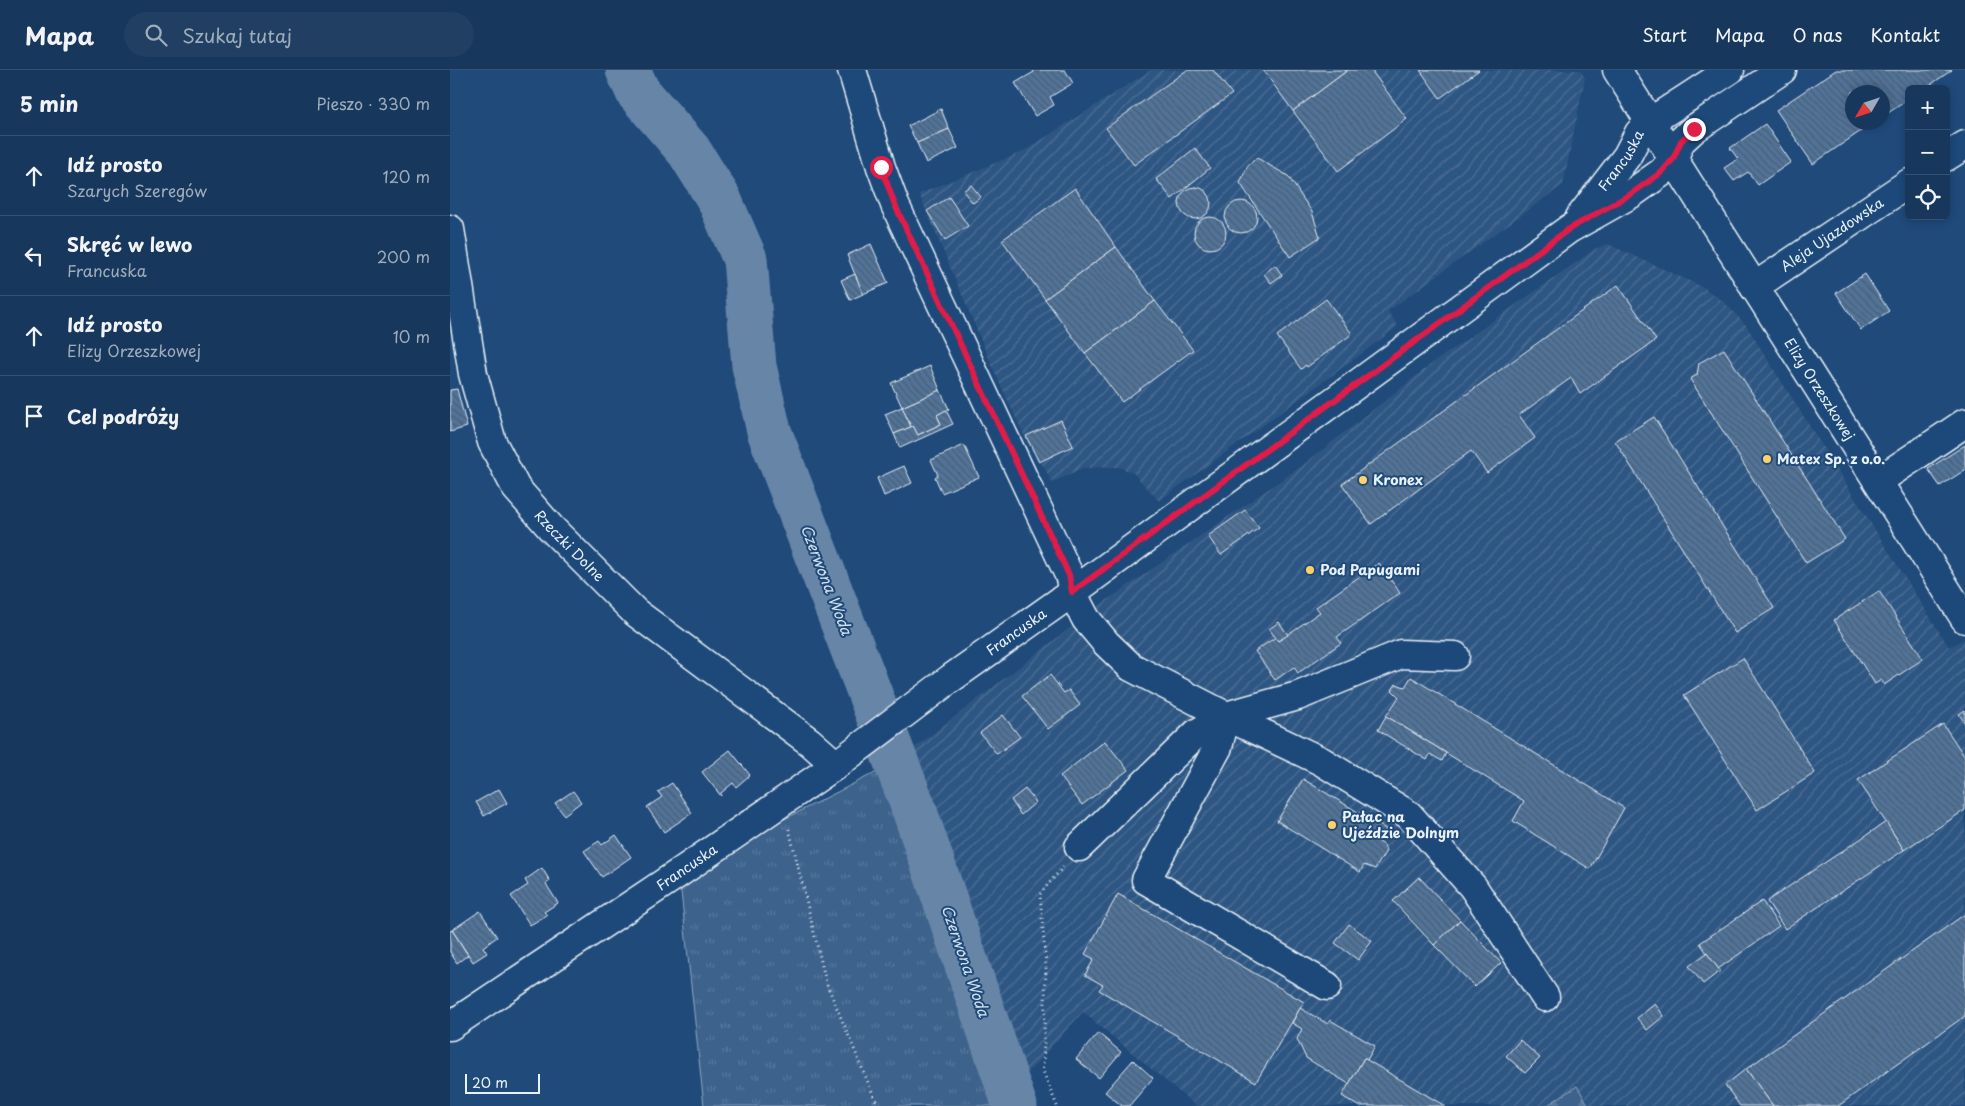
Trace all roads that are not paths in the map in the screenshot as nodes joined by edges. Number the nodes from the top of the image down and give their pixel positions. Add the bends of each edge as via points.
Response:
1 (852, 70) edge
2 (1617, 70) edge
3 (1782, 70) edge
4 (1715, 74) edge
5 (1650, 122) junction
6 (1965, 145) edge
7 (1950, 155) edge
8 (1673, 159) junction
9 (1905, 186) edge
10 (1575, 225) junction
11 (450, 230) edge
12 (1754, 287) junction
13 (1965, 423) edge
14 (1878, 481) junction
15 (1072, 592) junction
16 (1965, 619) edge
17 (1455, 656) dead end
18 (1226, 716) junction
19 (836, 765) junction
20 (1079, 847) road end
21 (1327, 986) dead end
22 (1545, 997) dead end
23 (450, 1026) edge

1 - 15 street via 895,205 1069,575
2 - 5 street, Elizy Orzeszkowej
3 - 8 street via 1694,129 1681,141
4 - 5 street
5 - 8 street, Elizy Orzeszkowej
5 - 10 street, Francuska
6 - 7 street
8 - 10 street, Francuska via 1662,172 1631,194
8 - 12 street, Elizy Orzeszkowej
9 - 12 street, Aleja Ujazdowska
10 - 15 street, Francuska
11 - 19 street, Rzeczki Dolne via 473,374 492,442 516,488 635,612 810,742
12 - 14 street, Elizy Orzeszkowej
13 - 14 street
14 - 16 street, Elizy Orzeszkowej
15 - 18 street via 1086,619 1131,667
15 - 19 street, Francuska
17 - 18 street via 1401,654 1298,696
18 - 20 street via 1197,733
18 - 21 street via 1218,748 1146,880
18 - 22 street via 1321,760 1409,815 1473,887
19 - 23 street, Francuska

